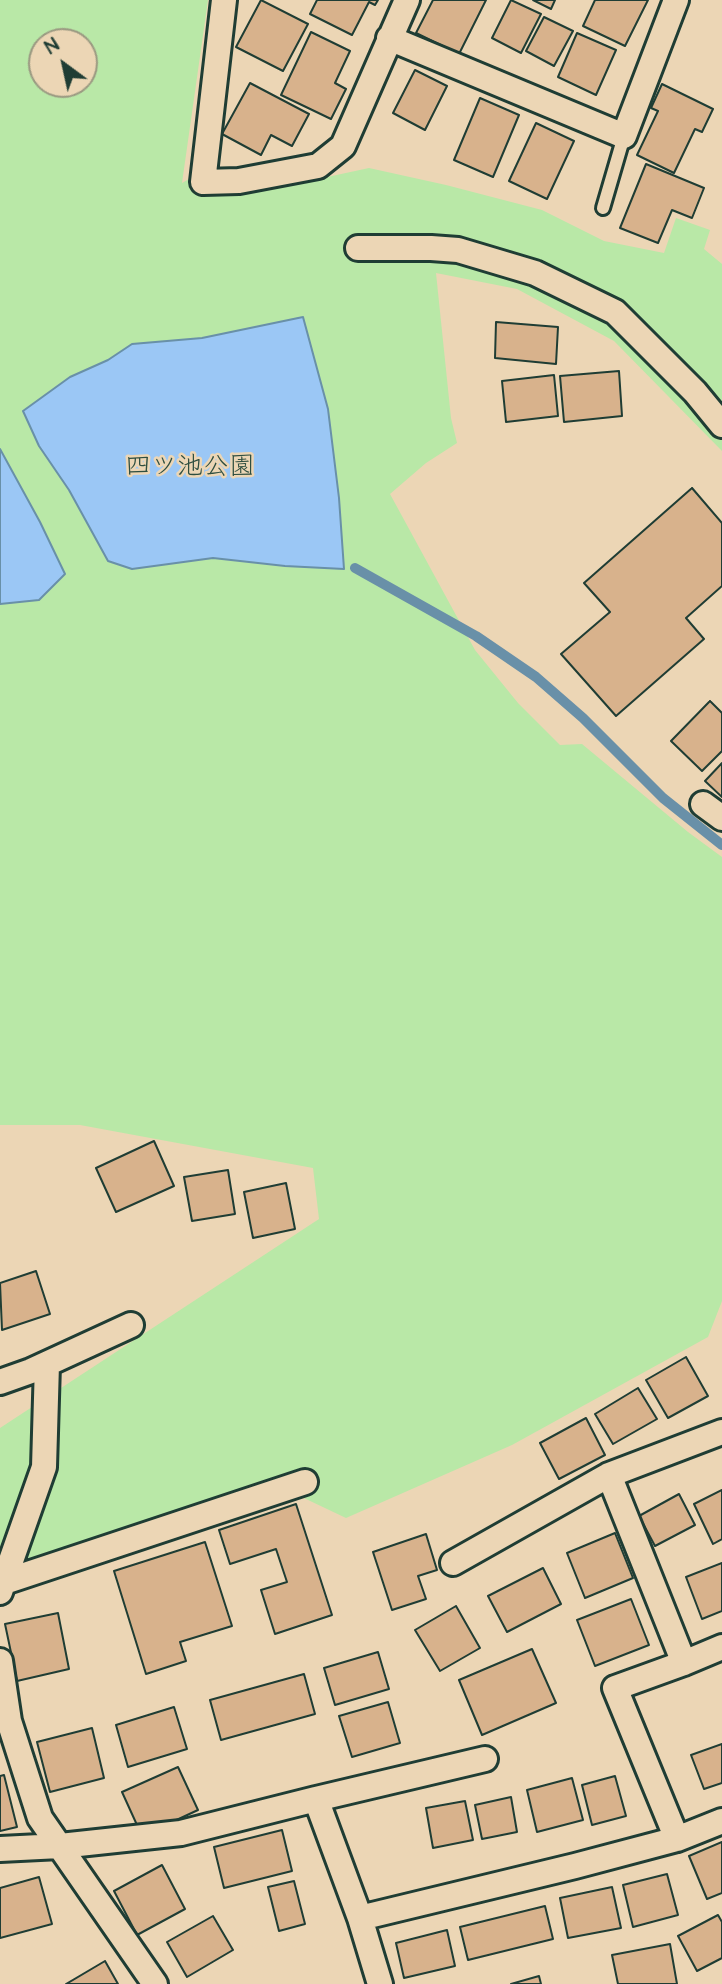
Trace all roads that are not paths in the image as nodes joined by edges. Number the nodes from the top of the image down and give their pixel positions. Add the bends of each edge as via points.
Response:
1 (225, 0) edge
2 (407, 0) edge
3 (676, 0) edge
4 (389, 38) junction
5 (624, 136) junction
6 (603, 208) dead end
7 (358, 248) dead end
8 (722, 425) edge
9 (131, 1325) dead end
10 (47, 1364) junction
11 (0, 1382) edge
12 (722, 1432) edge
13 (609, 1475) junction
14 (305, 1482) dead end
15 (453, 1563) dead end
16 (2, 1587) edge
17 (722, 1647) edge
18 (0, 1661) edge
19 (684, 1663) junction
20 (485, 1759) dead end
21 (316, 1799) junction
22 (722, 1821) edge
23 (677, 1839) junction
24 (60, 1846) junction
25 (0, 1849) edge
26 (360, 1918) junction
27 (155, 1984) edge
28 (380, 1984) edge

1 - 4 street via 202,182 239,181 317,166 335,153 343,146
2 - 4 street
3 - 5 street
4 - 5 street
5 - 6 lane
7 - 8 street via 458,250 536,273 615,312
9 - 10 street
10 - 11 street
10 - 16 street via 44,1467
12 - 13 street
13 - 15 street
13 - 19 street
14 - 16 street
17 - 19 street
18 - 24 street via 9,1721 40,1818
19 - 23 street via 615,1688
20 - 21 street
21 - 24 street via 181,1833
21 - 26 street
22 - 23 street
23 - 26 street
24 - 25 street
24 - 27 street
26 - 28 street

